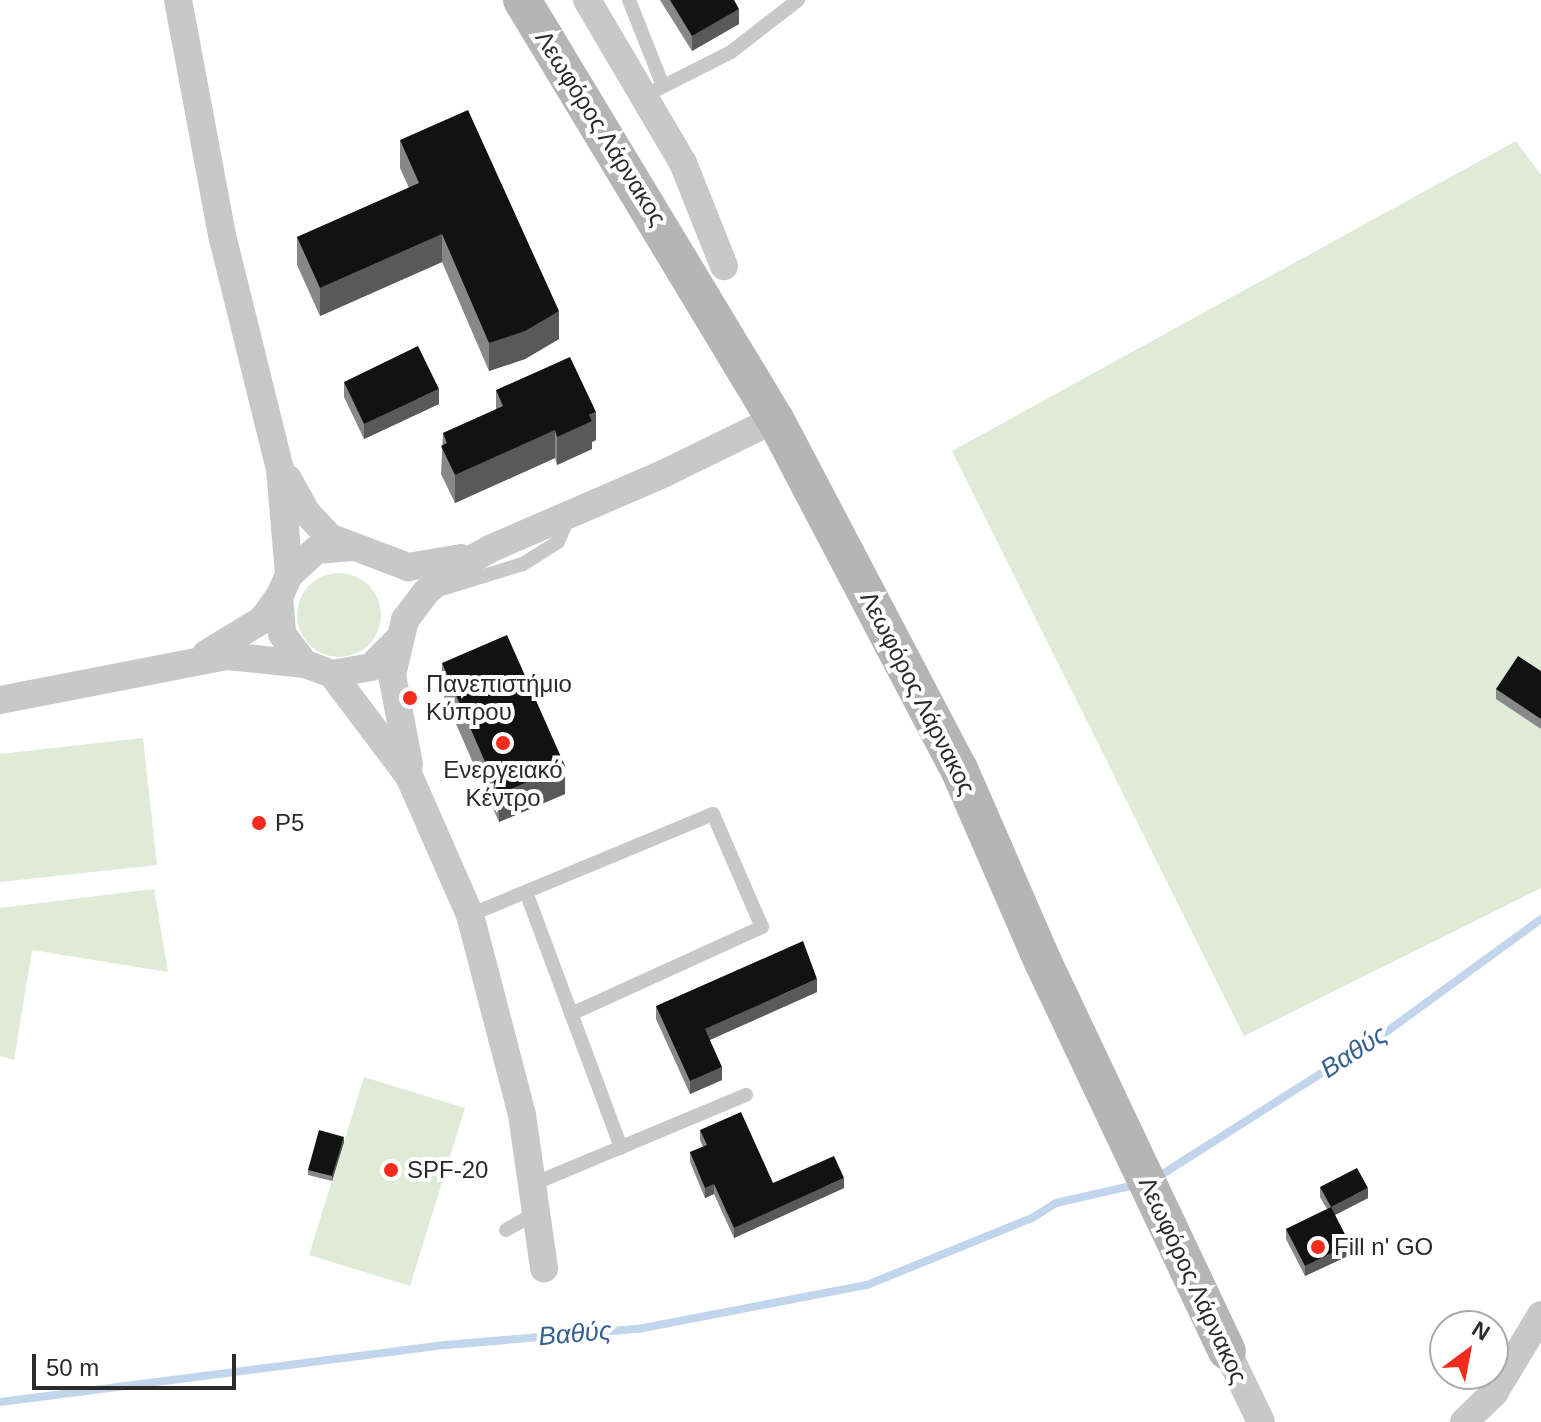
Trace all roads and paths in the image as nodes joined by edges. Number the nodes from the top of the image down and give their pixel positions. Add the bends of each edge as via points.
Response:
1 (178, 0) edge
2 (522, 0) edge
3 (587, 0) edge
4 (629, 0) edge
5 (798, 0) edge
6 (654, 91) junction
7 (724, 266) dead end
8 (775, 419) junction
9 (277, 456) junction
10 (570, 512) junction
11 (492, 548) junction
12 (362, 550) junction
13 (284, 586) junction
14 (426, 592) junction
15 (402, 629) junction
16 (305, 664) junction
17 (172, 668) junction
18 (332, 674) junction
19 (0, 700) edge
20 (418, 792) junction
21 (526, 892) junction
22 (470, 915) junction
23 (571, 1014) junction
24 (746, 1095) dead end
25 (621, 1148) junction
26 (535, 1198) junction
27 (506, 1230) dead end
28 (544, 1268) dead end
29 (1541, 1315) edge
30 (1227, 1351) joint
31 (1259, 1419) edge
32 (1464, 1422) edge

1 - 9 street via 222,235
2 - 8 main road, Λεωφόρος Λάρνακος
3 - 6 street
4 - 6 lane
5 - 6 lane via 731,52
6 - 7 street
8 - 10 street
8 - 30 main road, Λεωφόρος Λάρνακος via 959,769 1043,962
9 - 12 street via 307,513 329,537
9 - 13 street
10 - 11 street
10 - 14 lane via 558,542 523,564 486,579
11 - 12 street via 417,567
11 - 14 street
12 - 13 street via 316,550
12 - 15 street via 400,582
13 - 16 street via 282,634
13 - 17 street via 262,620 232,642
14 - 15 street
15 - 18 street via 371,667
15 - 20 street via 393,689
16 - 17 street via 227,656
16 - 18 street
17 - 19 street
18 - 20 street via 397,755
20 - 22 street
21 - 22 lane
21 - 23 lane
21 - 23 lane via 713,814 762,927
22 - 26 street via 509,1053
23 - 25 lane
24 - 25 lane
25 - 26 lane
26 - 27 lane
26 - 28 street
29 - 32 street via 1494,1393
30 - 31 street, Λεωφόρος Λάρνακος

